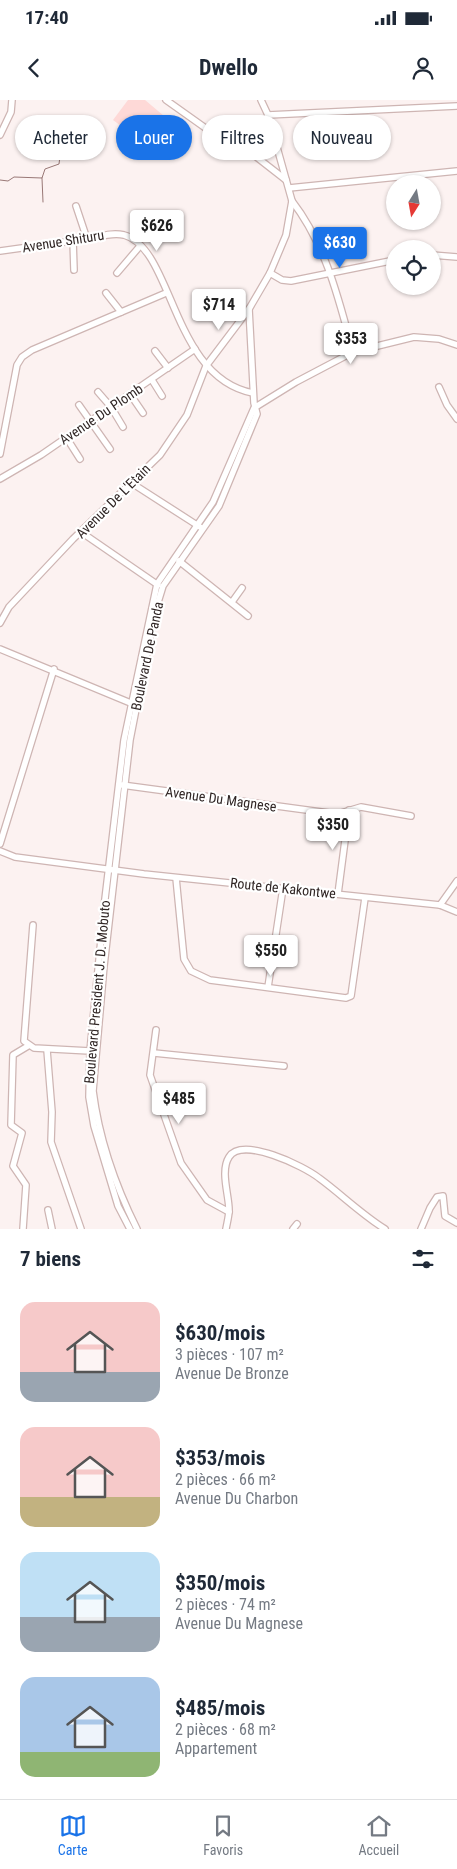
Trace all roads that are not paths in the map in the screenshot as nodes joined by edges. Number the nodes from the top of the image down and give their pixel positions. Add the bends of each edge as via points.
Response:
1 (12, 100) edge
2 (166, 100) edge
3 (264, 102) edge
4 (457, 106) edge
5 (268, 115) joint
6 (0, 135) edge
7 (280, 160) edge
8 (457, 172) edge
9 (286, 180) junction
10 (289, 188) junction
11 (292, 202) junction
12 (76, 206) dead end
13 (87, 239) junction
14 (73, 240) junction
15 (140, 246) junction
16 (0, 251) edge
17 (441, 256) edge
18 (457, 257) edge
19 (386, 262) edge
20 (74, 270) dead end
21 (117, 272) dead end
22 (270, 273) junction
23 (330, 273) junction
24 (106, 293) dead end
25 (166, 293) junction
26 (249, 310) junction
27 (120, 312) junction
28 (457, 345) edge
29 (195, 349) junction
30 (155, 351) dead end
31 (353, 352) junction
32 (206, 366) junction
33 (168, 368) junction
34 (152, 380) junction
35 (439, 387) dead end
36 (98, 392) dead end
37 (253, 393) junction
38 (130, 394) junction
39 (162, 396) dead end
40 (79, 405) dead end
41 (111, 407) junction
42 (254, 408) junction
43 (143, 413) dead end
44 (457, 418) edge
45 (91, 421) junction
46 (123, 427) dead end
47 (66, 437) junction
48 (244, 438) junction
49 (110, 449) dead end
50 (0, 454) edge
51 (80, 459) dead end
52 (230, 464) junction
53 (237, 466) junction
54 (2, 477) edge
55 (130, 482) junction
56 (198, 526) junction
57 (203, 530) junction
58 (80, 532) junction
59 (174, 556) junction
60 (180, 562) junction
61 (160, 585) junction
62 (242, 588) dead end
63 (232, 602) junction
64 (248, 616) dead end
65 (0, 623) edge
66 (0, 649) edge
67 (54, 669) junction
68 (134, 704) junction
69 (122, 785) junction
70 (349, 810) junction
71 (411, 816) dead end
72 (0, 844) edge
73 (0, 851) edge
74 (111, 870) junction
75 (176, 878) junction
76 (457, 881) edge
77 (283, 888) junction
78 (338, 894) junction
79 (365, 898) junction
80 (440, 905) junction
81 (457, 910) edge
82 (33, 925) dead end
83 (268, 987) junction
84 (97, 1004) junction
85 (156, 1030) dead end
86 (28, 1046) junction
87 (47, 1050) junction
88 (90, 1051) junction
89 (154, 1053) junction
90 (284, 1066) dead end
91 (126, 1203) junction
92 (118, 1206) junction
93 (48, 1210) dead end
94 (229, 1212) junction
95 (457, 1223) edge
96 (23, 1229) edge
97 (52, 1229) edge
98 (81, 1229) edge
99 (130, 1229) edge
100 (137, 1229) edge
101 (226, 1229) edge
102 (385, 1229) edge
103 (421, 1229) edge

1 - 6 street via 11,112
2 - 9 street via 211,132 250,152
3 - 5 street
4 - 5 street
7 - 9 street
8 - 10 street
9 - 10 street
10 - 11 street
11 - 22 street via 289,225
11 - 23 street via 310,226
12 - 13 street
13 - 14 street, Avenue Shituru
13 - 15 street, Avenue Shituru via 117,234 131,238
14 - 16 street, Avenue Shituru
14 - 20 street
15 - 21 street
15 - 25 street, Avenue Shituru
17 - 18 street
19 - 23 street
22 - 23 street via 287,281
22 - 26 street
23 - 31 street
24 - 27 street
25 - 27 street
25 - 29 street, Avenue Shituru
26 - 32 street, Avenue De L'Etain
26 - 37 street, Boulevard De Panda
27 - 50 street via 22,356
28 - 31 street via 439,339 414,337
29 - 32 street, Avenue Shituru
29 - 33 street, Avenue Du Plomb
30 - 33 street
31 - 42 street
32 - 37 street, Avenue Shituru via 226,383
32 - 55 street, Avenue De L'Etain via 187,416 174,436 160,455
33 - 34 street, Avenue Du Plomb
34 - 38 street, Avenue Du Plomb
34 - 39 street
35 - 44 street
36 - 41 street
37 - 42 street, Boulevard De Panda
38 - 41 street, Avenue Du Plomb
38 - 43 street
40 - 45 street
41 - 45 street, Avenue Du Plomb
41 - 46 street
42 - 48 street, Boulevard De Panda via 257,414
45 - 47 street, Avenue Du Plomb
45 - 49 street
47 - 51 street
47 - 54 street, Avenue Du Plomb
48 - 52 street, Boulevard De Panda
48 - 53 street, Boulevard De Panda
52 - 53 street
52 - 56 street, Boulevard De Panda
53 - 57 street, Boulevard De Panda via 219,506
55 - 56 street
55 - 58 street, Avenue De L'Etain
56 - 57 street
56 - 59 street, Boulevard De Panda
57 - 60 street, Boulevard De Panda
58 - 61 street
58 - 65 street, Avenue De L'Etain via 9,607
59 - 60 street
59 - 61 street, Boulevard De Panda
60 - 61 street, Boulevard De Panda
60 - 63 street
61 - 68 street, Boulevard De Panda
62 - 63 street
63 - 64 street
66 - 67 street
67 - 68 street
67 - 72 street
68 - 69 street, Boulevard De Panda
69 - 70 street, Avenue Du Magnese via 287,809 329,813
69 - 74 street, Boulevard De Panda
70 - 71 street, Avenue Du Magnese via 361,807
70 - 78 street
73 - 74 street, Route de Kakontwe via 15,857
74 - 75 street, Route de Kakontwe
74 - 84 street, Boulevard President J. D. Mobuto
75 - 77 street, Route de Kakontwe
75 - 83 street via 187,967 210,980
76 - 80 street
77 - 78 street, Route de Kakontwe
77 - 83 street
78 - 79 street, Route de Kakontwe
79 - 80 street, Route de Kakontwe
79 - 83 street via 351,996 346,998
80 - 81 street, Route de Kakontwe
82 - 86 street via 24,1041
84 - 88 street, Boulevard President J. D. Mobuto
84 - 91 street, Boulevard President J. D. Mobuto via 93,1091 96,1115
85 - 89 street
86 - 87 street
86 - 96 street via 13,1055 10,1119 11,1125 22,1133 13,1166 26,1184
87 - 88 street
87 - 98 street via 51,1142
88 - 92 street, Boulevard President J. D. Mobuto via 88,1097
89 - 90 street
89 - 94 street via 150,1075 181,1163 208,1200
91 - 92 street
91 - 100 street, Boulevard President J. D. Mobuto
92 - 99 street, Boulevard President J. D. Mobuto
93 - 97 street
94 - 101 street
94 - 102 street via 227,1162 229,1156 238,1150 250,1148 318,1176
95 - 103 street via 445,1216 443,1196 437,1197

